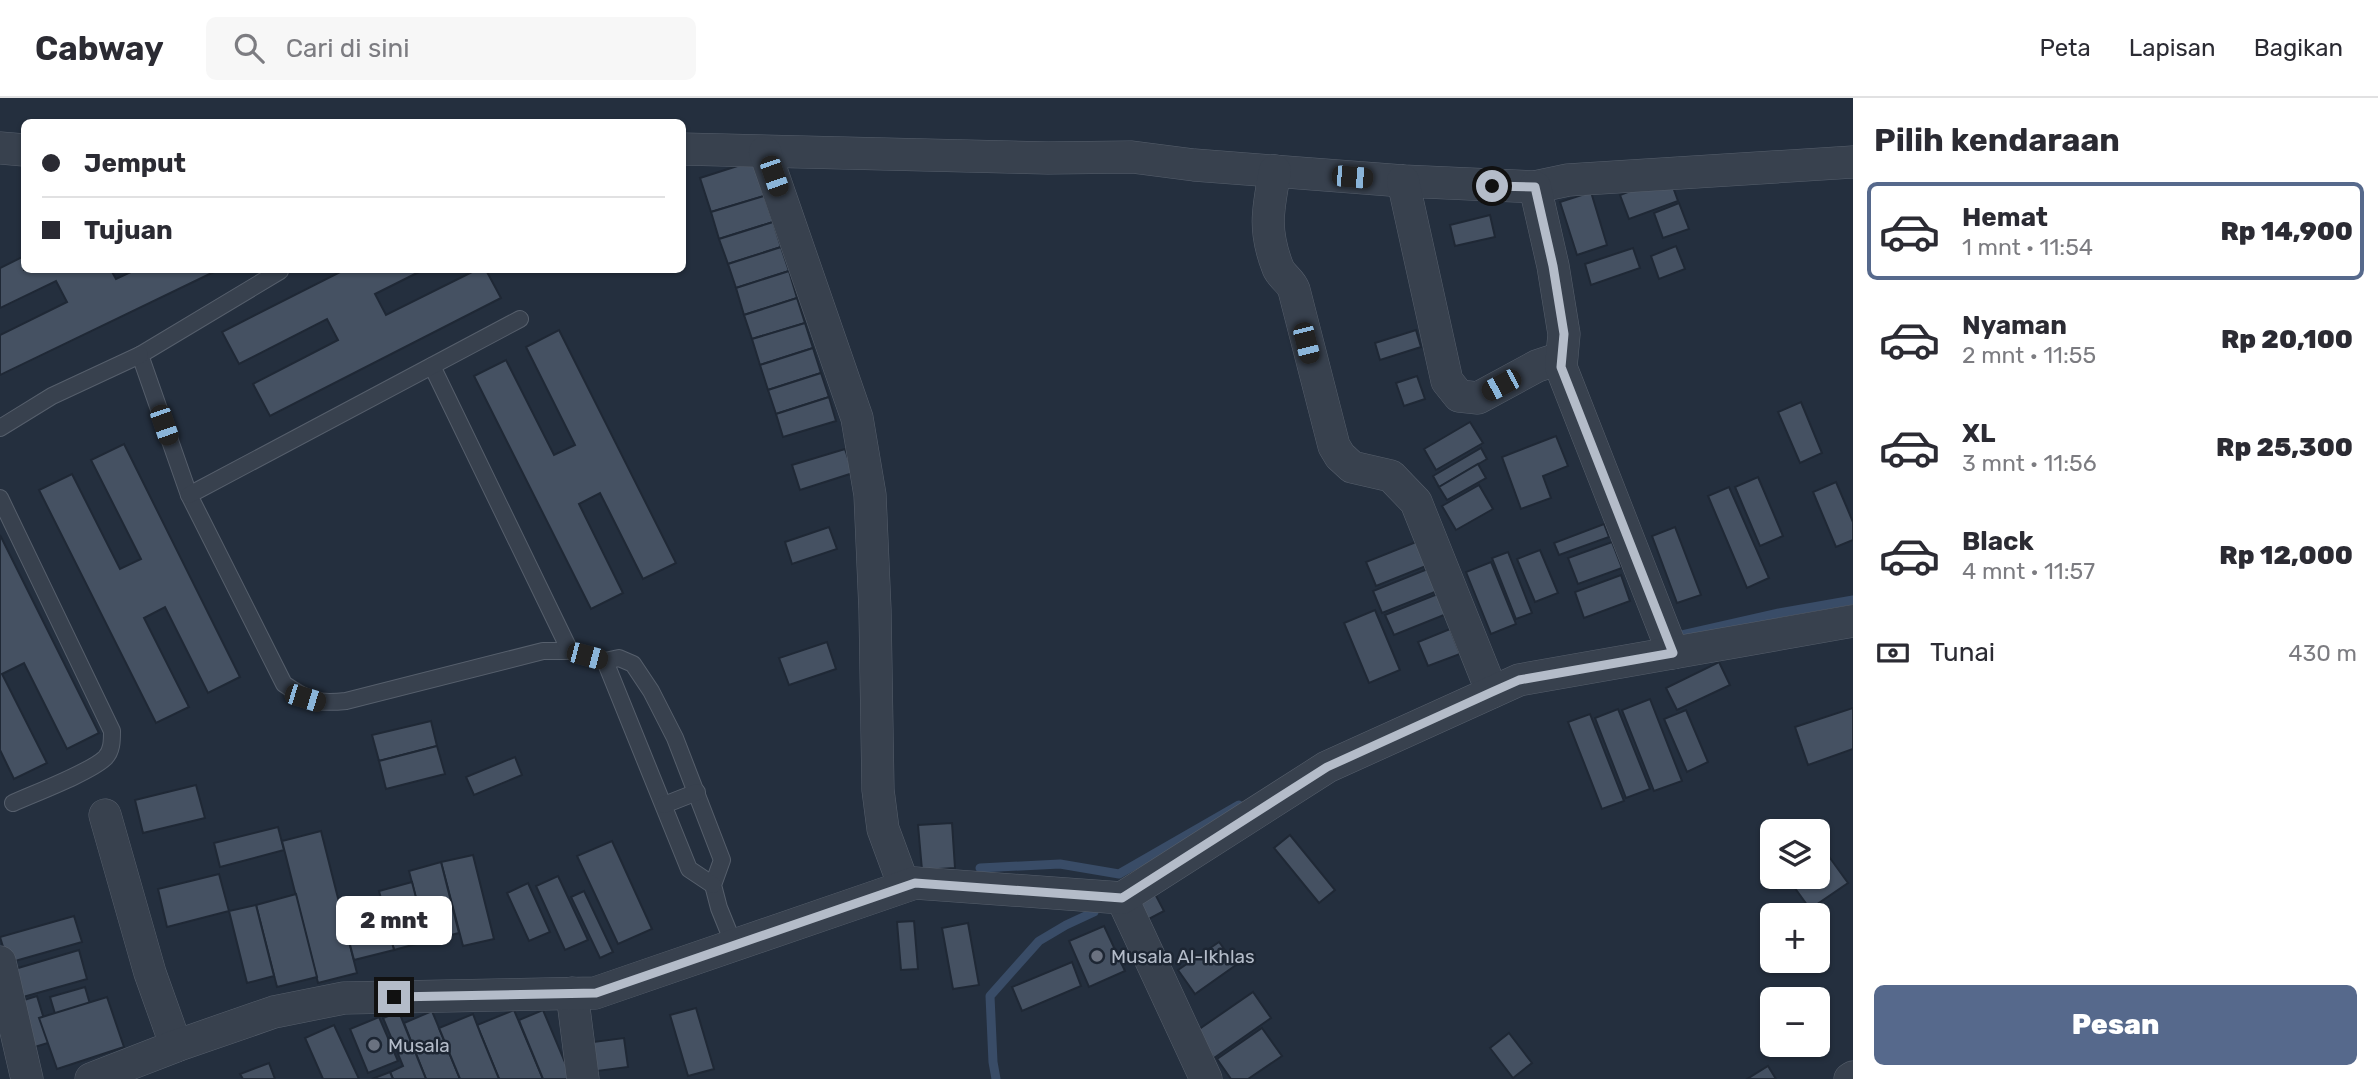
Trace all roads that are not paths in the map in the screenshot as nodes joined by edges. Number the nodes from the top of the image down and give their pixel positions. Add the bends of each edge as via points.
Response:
1 (0, 148) edge
2 (686, 149) edge
3 (21, 150) edge
4 (765, 152) junction
5 (1853, 162) edge
6 (1275, 171) junction
7 (1403, 181) junction
8 (1535, 187) junction
9 (277, 273) edge
10 (520, 319) dead end
11 (140, 355) junction
12 (1561, 358) junction
13 (432, 366) junction
14 (0, 428) edge
15 (189, 495) junction
16 (0, 498) edge
17 (1853, 621) edge
18 (570, 651) junction
19 (1673, 653) junction
20 (605, 661) junction
21 (1492, 692) junction
22 (697, 792) junction
23 (13, 803) dead end
24 (664, 805) junction
25 (105, 815) dead end
26 (713, 885) junction
27 (904, 886) junction
28 (1122, 898) junction
29 (734, 945) junction
30 (0, 961) edge
31 (572, 993) junction
32 (176, 1046) junction
33 (27, 1079) edge
34 (90, 1079) edge
35 (583, 1079) edge
36 (1206, 1079) edge

1 - 3 street
2 - 4 street
4 - 6 street via 1132,157
4 - 27 street via 857,418 870,495 878,790 883,829
5 - 8 street via 1568,180
6 - 7 street
6 - 21 street via 1267,215 1270,238 1279,270 1294,290 1334,446 1352,467 1391,476 1416,502
7 - 8 street
7 - 12 street via 1452,389 1459,396 1478,398
8 - 12 street via 1564,334
9 - 11 lane
10 - 13 lane
11 - 14 lane via 52,396
11 - 15 lane
12 - 19 street
13 - 15 lane
13 - 18 lane
15 - 18 lane via 284,684 305,698 322,704 346,701 543,651
16 - 23 lane via 112,731 113,742 104,758 85,770
17 - 19 street
18 - 20 lane
19 - 21 street via 1519,680
20 - 22 lane via 620,658 633,664 675,738
20 - 24 lane
21 - 28 street via 1327,767
22 - 24 lane
22 - 26 lane via 722,860
24 - 26 lane via 689,869
25 - 32 street
26 - 29 lane
27 - 28 street via 915,883
27 - 29 street
28 - 36 street
29 - 31 street via 596,993
30 - 33 street
31 - 32 street via 344,999 274,1012
31 - 35 street
32 - 34 street

